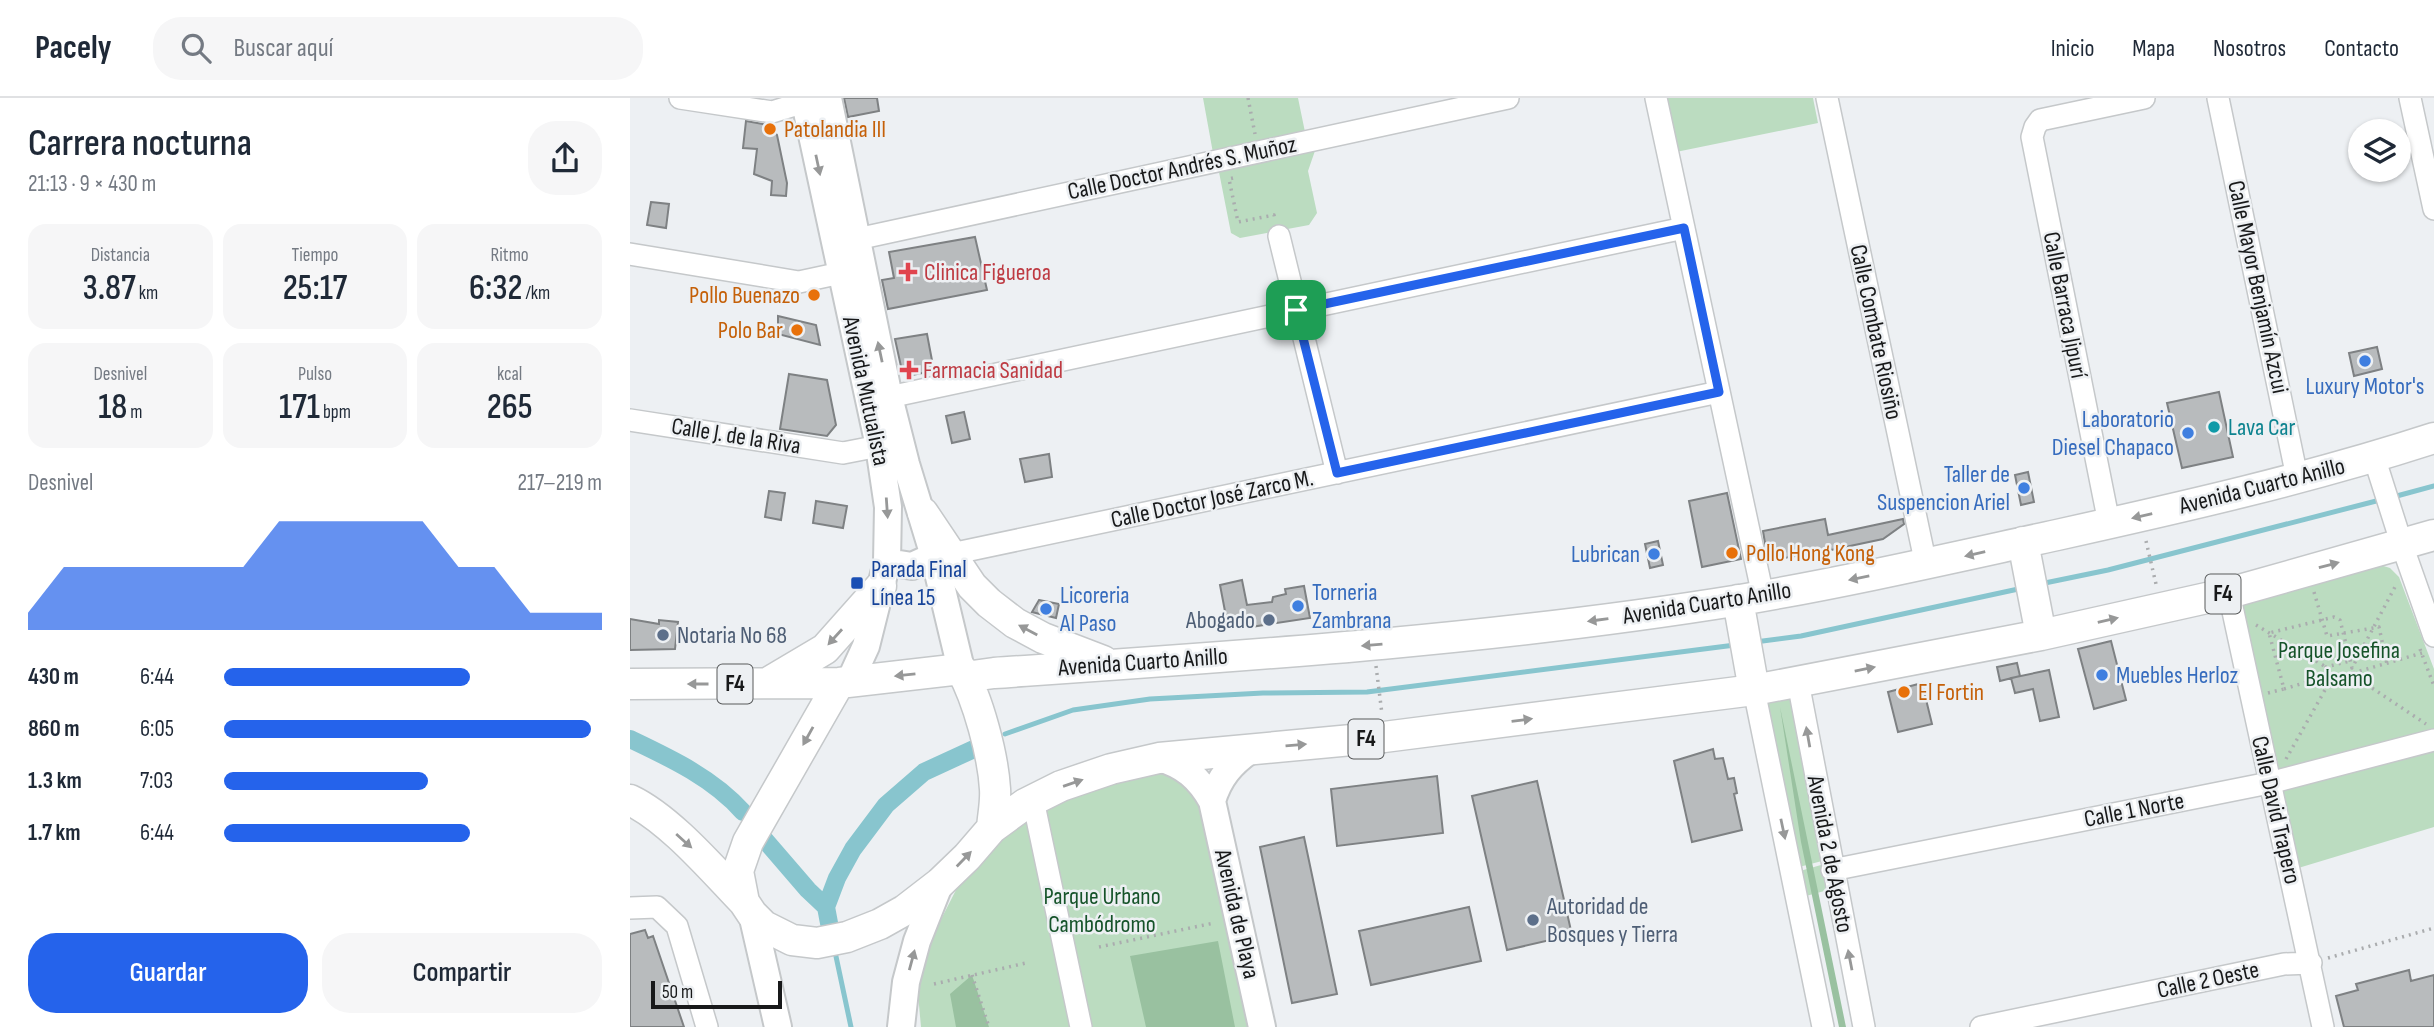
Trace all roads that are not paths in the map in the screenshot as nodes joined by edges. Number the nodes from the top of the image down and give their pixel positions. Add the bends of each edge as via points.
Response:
1 (680, 98) edge
2 (1508, 98) edge
3 (1656, 98) edge
4 (1827, 98) edge
5 (2144, 98) edge
6 (2218, 98) edge
7 (2410, 98) edge
8 (812, 99) edge
9 (2070, 105) edge
10 (2434, 209) edge
11 (1684, 228) junction
12 (1279, 236) road end
13 (857, 239) junction
14 (630, 254) edge
15 (841, 273) junction
16 (1296, 310) junction
17 (1719, 392) junction
18 (890, 397) junction
19 (630, 420) edge
20 (2434, 438) edge
21 (879, 446) junction
22 (2378, 468) junction
23 (1337, 473) junction
24 (2297, 477) junction
25 (923, 513) joint
26 (2109, 523) junction
27 (2398, 532) junction
28 (2434, 535) edge
29 (2025, 550) junction
30 (943, 555) junction
31 (1926, 565) junction
32 (884, 574) junction
33 (2229, 593) junction
34 (1747, 604) junction
35 (2040, 627) junction
36 (2428, 644) edge
37 (1114, 665) junction
38 (963, 673) junction
39 (1752, 680) junction
40 (844, 682) junction
41 (1798, 682) junction
42 (630, 684) edge
43 (767, 684) junction
44 (2431, 733) edge
45 (1252, 749) junction
46 (1158, 758) junction
47 (2269, 783) junction
48 (630, 800) edge
49 (1033, 800) junction
50 (1212, 801) junction
51 (992, 828) junction
52 (1832, 870) junction
53 (940, 883) junction
54 (630, 908) edge
55 (748, 908) junction
56 (2311, 963) junction
57 (707, 1027) edge
58 (778, 1027) edge
59 (901, 1027) edge
60 (1081, 1027) edge
61 (1262, 1027) edge
62 (1823, 1027) edge
63 (1864, 1027) edge
64 (1981, 1027) edge
65 (2323, 1027) edge

1 - 8 street via 772,112
2 - 13 street, Calle Doctor Andrés S. Muñoz
3 - 11 street
4 - 31 street, Calle Combate Riosiño
5 - 9 street
6 - 24 street, Calle Mayor Benjamín Azcui
7 - 10 street
8 - 13 main road, Avenida Mutualista
8 -> 15 main road, Avenida Mutualista
9 - 26 street, Calle Barraca Jipurí via 2040,120 2032,137
11 - 16 street
11 - 17 street
12 - 16 street
18 -> 13 main road, Avenida Mutualista
14 - 15 street via 799,282
15 - 21 main road, Avenida Mutualista
16 - 18 street
16 - 23 street
17 - 23 street, Calle Doctor José Zarco M.
17 - 34 street
18 - 25 main road, Avenida Mutualista
19 - 21 street, Calle J. de la Riva via 843,453
20 - 22 highway, Avenida Cuarto Anillo / F4
21 -> 32 main road, Avenida Mutualista via 888,507
22 - 24 highway, Avenida Cuarto Anillo / F4
22 - 27 street
23 - 30 street, Calle Doctor José Zarco M.
24 -> 26 highway, Avenida Cuarto Anillo / F4
25 - 30 highway
26 - 29 highway, Avenida Cuarto Anillo / F4
27 - 28 highway, F4
33 -> 27 highway, F4
27 - 36 street
29 -> 31 highway, Avenida Cuarto Anillo / F4
29 - 35 highway
30 - 32 main road
37 -> 30 highway via 1014,623
30 - 38 main road
31 -> 34 highway, Avenida Cuarto Anillo / F4
32 - 40 main road, Avenida Mutualista via 866,646
32 -> 43 highway via 825,649
35 -> 33 highway, F4
33 - 47 street, Calle David Trapero
34 -> 37 highway, Avenida Cuarto Anillo / F4 via 1374,645
34 - 39 highway
41 -> 35 highway, F4
37 - 38 highway, Avenida Cuarto Anillo / F4
38 -> 40 highway, F4
38 - 51 highway via 991,760 995,792
39 - 41 highway, F4
45 -> 39 highway, F4 via 1384,737
39 -> 62 street, Avenida 2 de Agosto
40 - 43 highway, F4
40 -> 55 highway via 748,842 738,871
52 -> 41 street, Avenida 2 de Agosto
43 -> 42 highway, F4
44 - 47 street, Calle 1 Norte
45 - 46 highway, F4
45 - 50 main road via 1230,765
49 -> 46 highway, F4 via 1111,769
46 - 50 main road, Avenida de Playa via 1191,773
47 - 52 street, Calle 1 Norte
47 - 56 street, Calle David Trapero
48 -> 55 highway, F4 via 704,859
49 - 51 highway, F4
49 - 60 street
50 - 61 main road, Avenida de Playa
53 -> 51 highway, F4
63 -> 52 street, Avenida 2 de Agosto
53 - 55 highway, F4 via 880,924 817,943 778,934
59 -> 53 main road via 917,941
54 - 57 street via 657,907 677,926
55 - 58 main road
56 - 64 street, Calle 2 Oeste via 2284,964
56 - 65 street, Calle David Trapero

